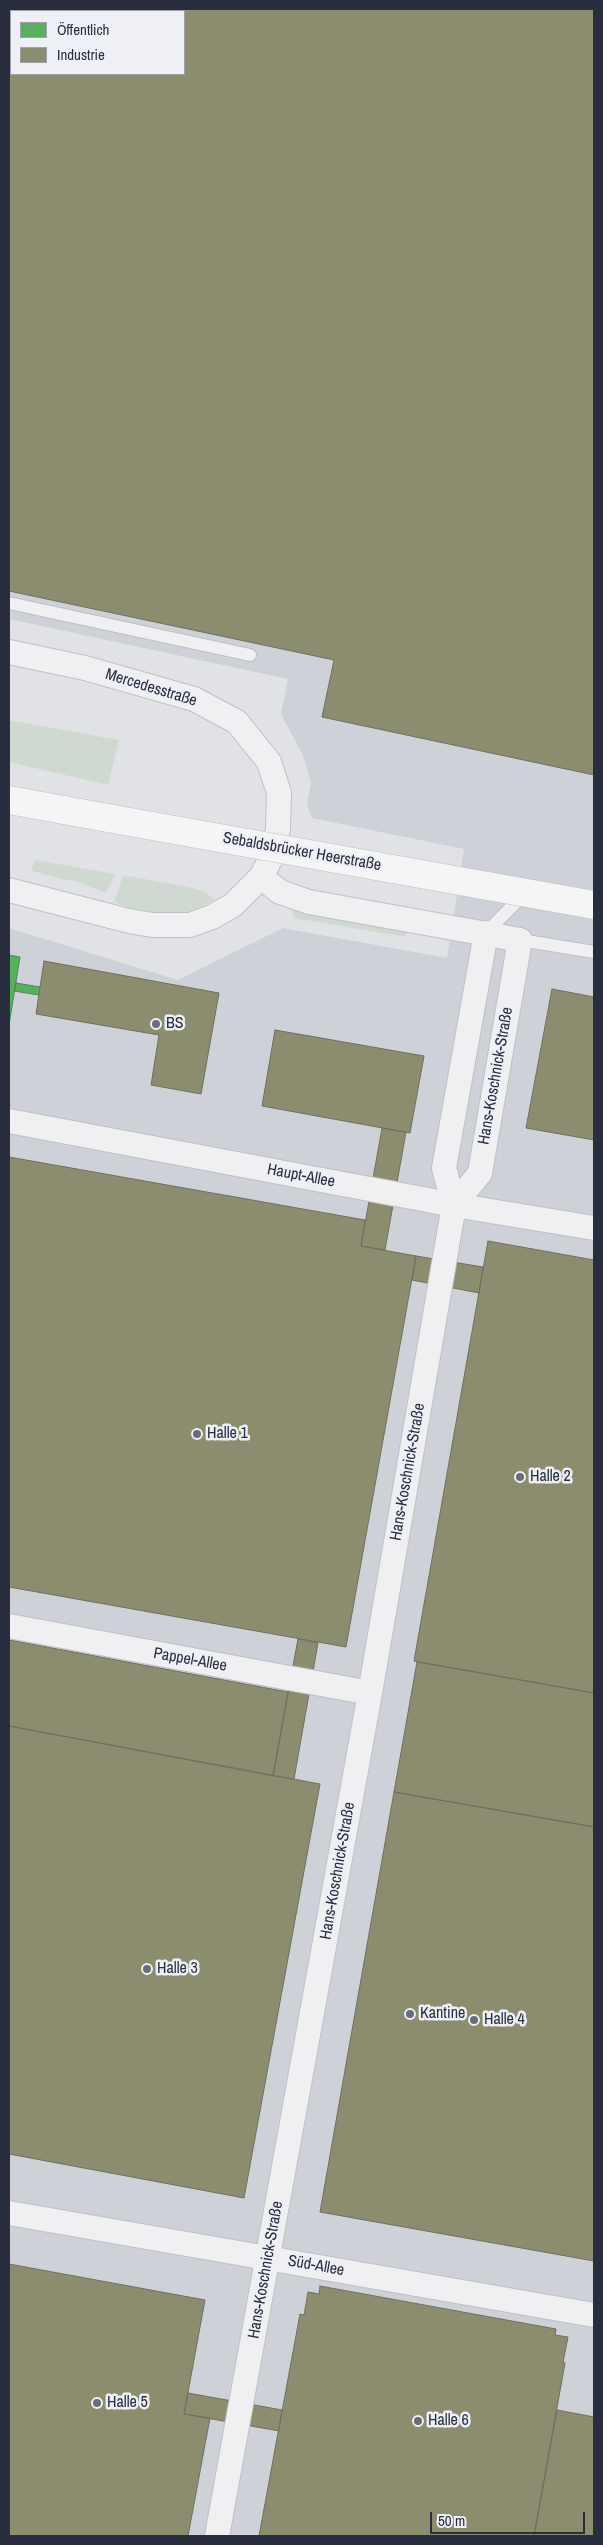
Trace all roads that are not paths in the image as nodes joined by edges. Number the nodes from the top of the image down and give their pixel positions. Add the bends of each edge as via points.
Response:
1 (9, 603) edge
2 (9, 652) edge
3 (250, 655) dead end
4 (9, 800) edge
5 (261, 877) junction
6 (9, 890) edge
7 (594, 904) edge
8 (486, 933) junction
9 (520, 940) junction
10 (594, 952) edge
11 (9, 1122) edge
12 (454, 1205) junction
13 (594, 1228) edge
14 (9, 1626) edge
15 (370, 1693) junction
16 (9, 2213) edge
17 (269, 2258) junction
18 (594, 2315) edge
19 (217, 2536) edge

1 - 3 lane
2 - 5 street, Mercedesstraße via 85,668 186,696 237,722 269,762 279,793 278,829 271,858
4 - 7 main road, Sebaldsbrücker Heerstraße, bridge
5 - 6 street, Mercedesstraße via 233,905 190,925 129,921
5 - 8 street via 280,892 309,902
7 - 8 lane via 518,900
8 - 9 street
8 - 12 street, Hans-Koschnick-Straße via 444,1168
9 - 10 lane
9 - 12 street, Hans-Koschnick-Straße via 480,1172
11 - 12 street, Haupt-Allee
12 - 13 street, Haupt-Allee
12 - 15 street, Hans-Koschnick-Straße
14 - 15 street, Pappel-Allee
15 - 17 street, Hans-Koschnick-Straße
16 - 17 street, Süd-Allee
17 - 18 street, Süd-Allee
17 - 19 street, Hans-Koschnick-Straße

